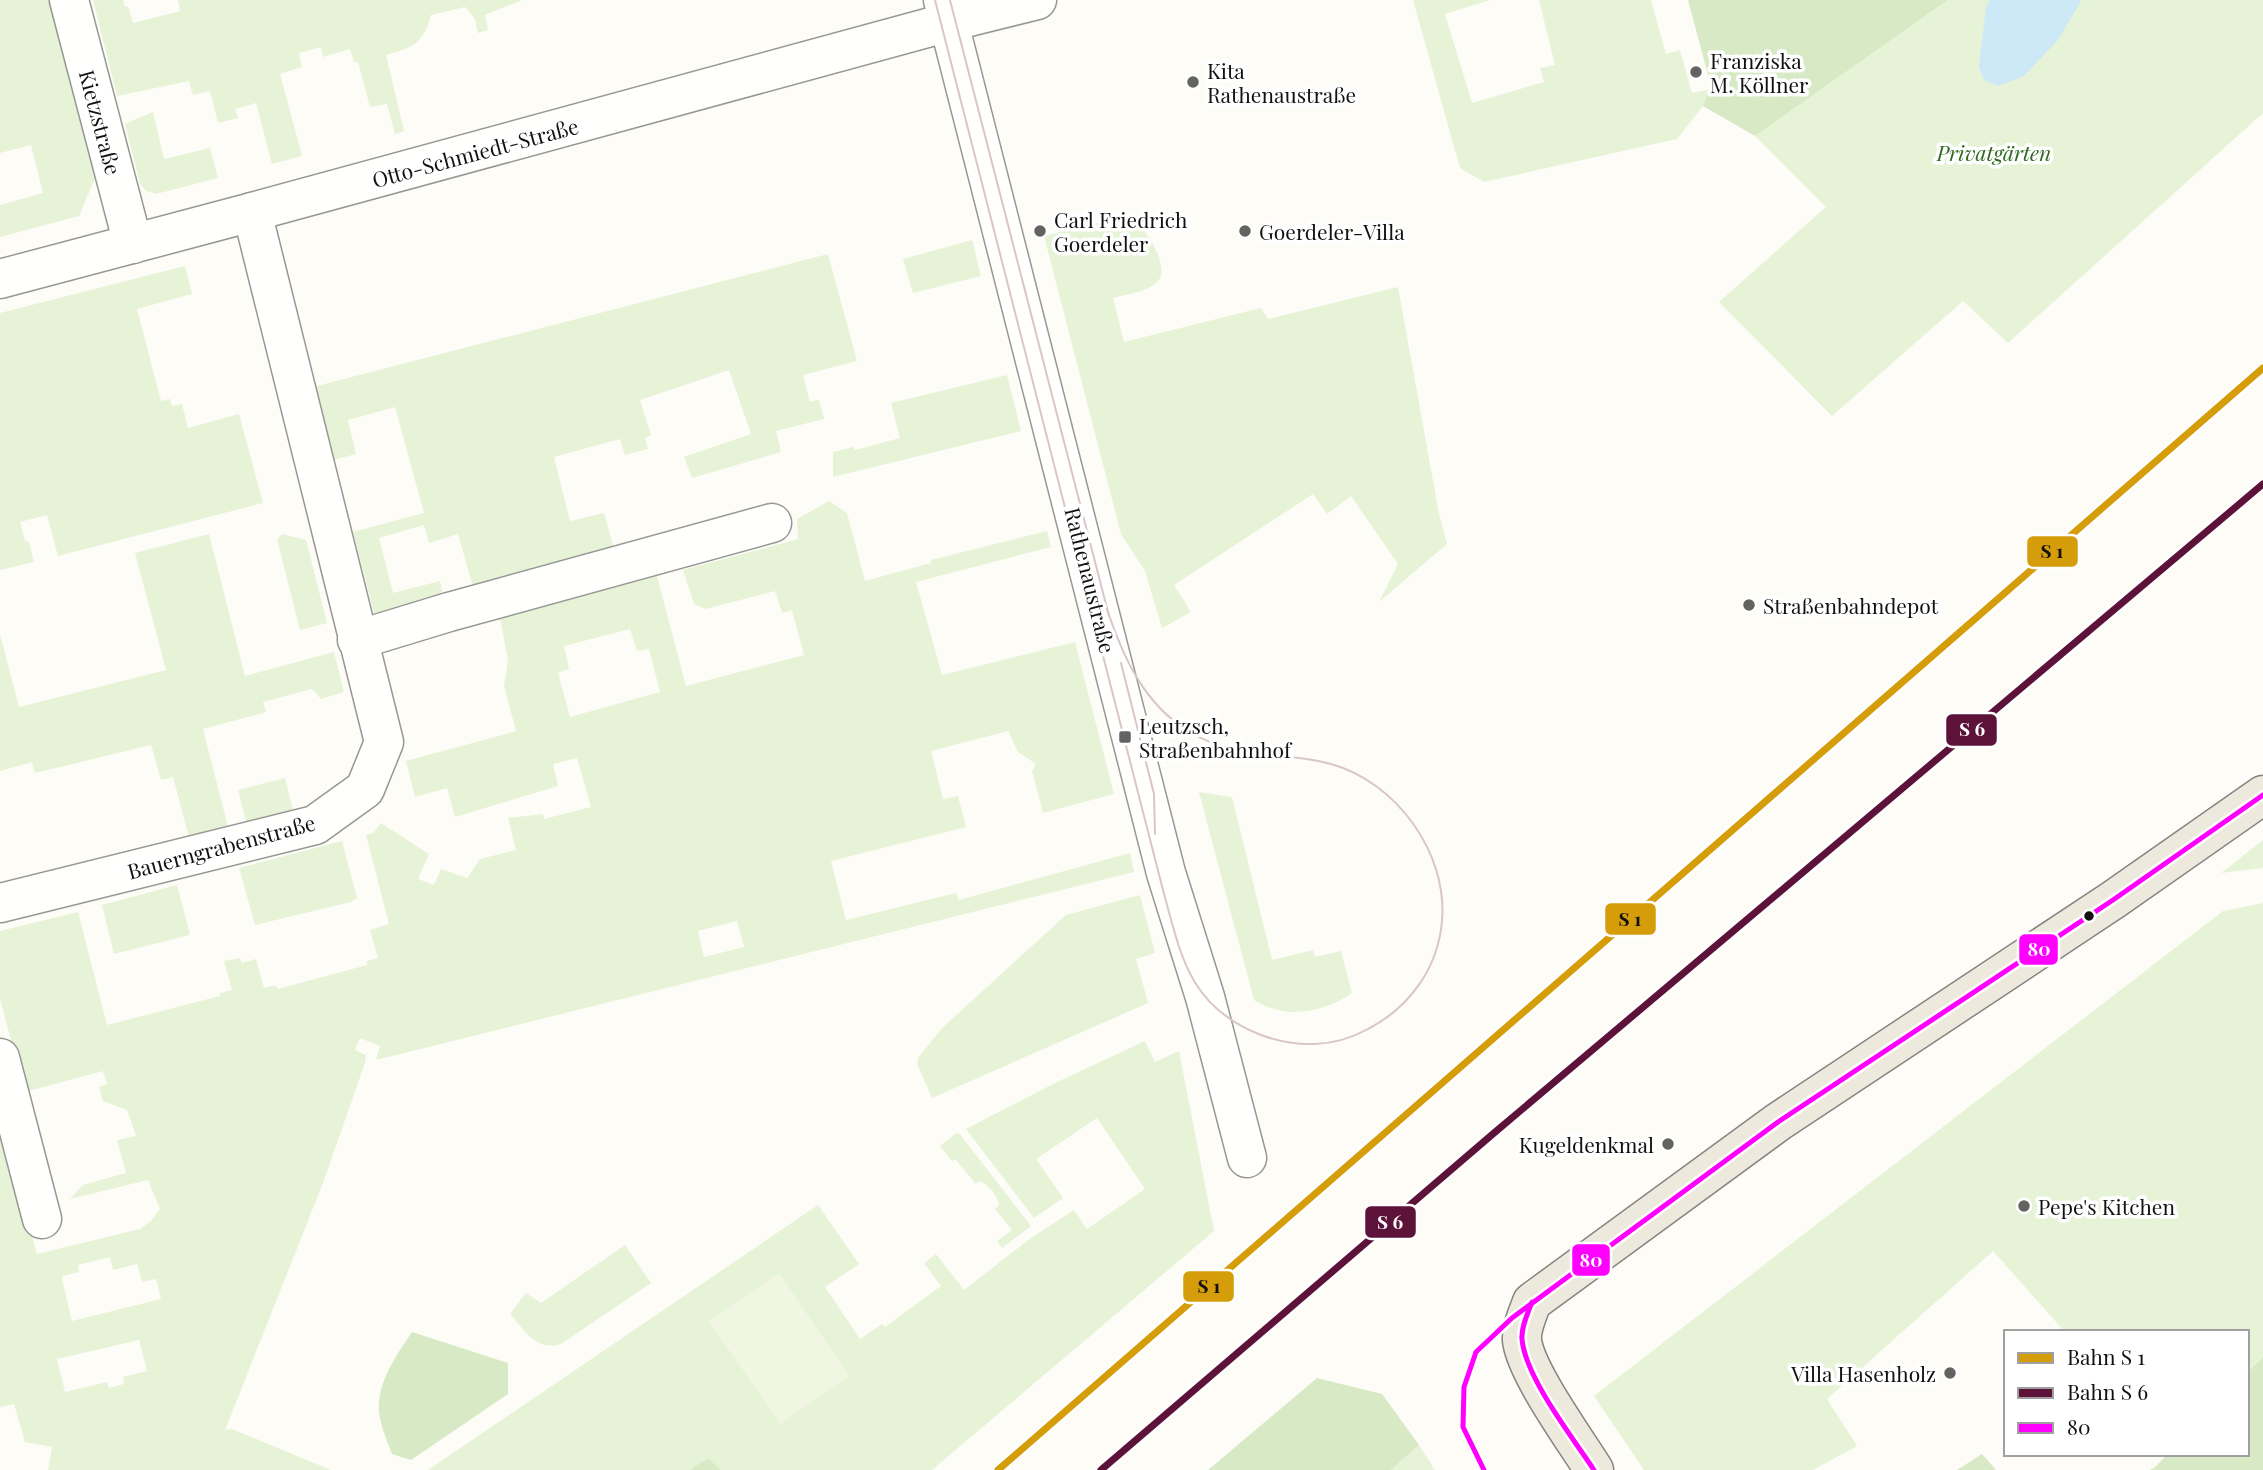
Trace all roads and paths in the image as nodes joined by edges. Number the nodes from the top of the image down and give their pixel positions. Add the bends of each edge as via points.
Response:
1 (69, 0) edge
2 (1037, 0) edge
3 (946, 11) edge
4 (252, 212) junction
5 (134, 244) junction
6 (0, 279) edge
7 (772, 523) dead end
8 (357, 640) junction
9 (2263, 795) edge
10 (0, 903) edge
11 (0, 1058) edge
12 (1247, 1158) dead end
13 (42, 1219) dead end
14 (1594, 1470) edge

1 - 5 street, Kietzstraße
2 - 3 street, Otto-Schmiedt-Straße
3 - 4 street, Otto-Schmiedt-Straße
3 - 12 street, Rathenaustraße via 1157,842 1205,997
4 - 5 street, Otto-Schmiedt-Straße
4 - 8 street, Bauerngrabenstraße
5 - 6 street, Otto-Schmiedt-Straße
7 - 8 street
8 - 10 street, Bauerngrabenstraße via 384,742 365,789 315,825
9 - 14 main road via 1778,1122 1532,1303 1522,1338 1527,1356
11 - 13 street

